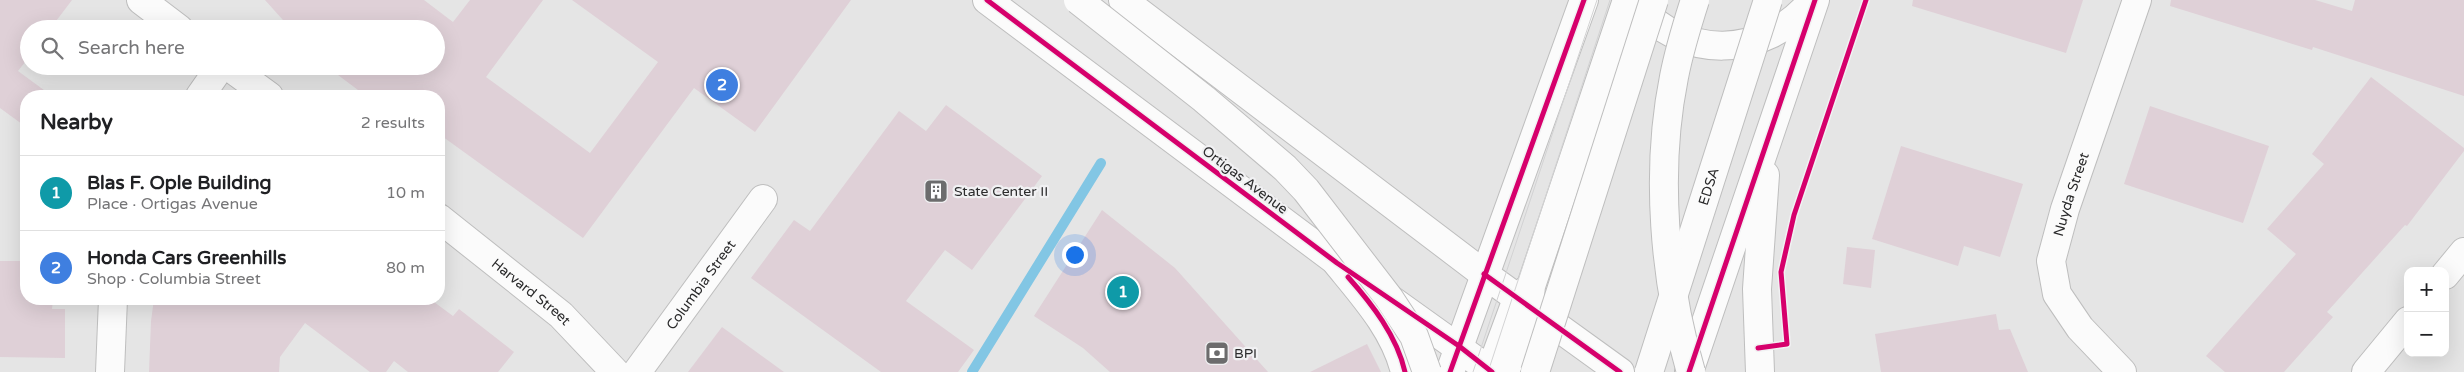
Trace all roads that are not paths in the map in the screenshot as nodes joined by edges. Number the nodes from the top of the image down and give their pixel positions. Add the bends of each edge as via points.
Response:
1 (141, 0) edge
2 (987, 0) edge
3 (1078, 0) edge
4 (1123, 0) edge
5 (1584, 0) edge
6 (1627, 0) edge
7 (1633, 0) edge
8 (1654, 0) edge
9 (1695, 0) edge
10 (1768, 0) edge
11 (1814, 0) edge
12 (2137, 0) edge
13 (167, 20) edge
14 (215, 75) edge
15 (240, 75) edge
16 (204, 90) edge
17 (261, 90) edge
18 (1768, 136) junction
19 (763, 199) dead end
20 (445, 223) edge
21 (2464, 252) edge
22 (1337, 263) junction
23 (2449, 270) edge
24 (1484, 274) junction
25 (1526, 297) junction
26 (113, 305) edge
27 (2404, 326) edge
28 (1458, 346) junction
29 (110, 372) edge
30 (615, 372) edge
31 (637, 372) edge
32 (1405, 372) edge
33 (1427, 372) edge
34 (1450, 372) edge
35 (1494, 372) edge
36 (1535, 372) edge
37 (1620, 372) edge
38 (1649, 372) edge
39 (1690, 372) edge
40 (1760, 372) edge
41 (2122, 372) edge
42 (2366, 372) edge

1 - 13 main road
2 - 22 main road, Ortigas Avenue
3 - 33 main road, bridge via 1204,99 1306,190 1389,298 1414,336
4 - 24 main road
5 - 24 main road
6 - 25 main road
7 - 11 main road via 1660,27 1682,39 1732,46 1757,41 1780,31
8 - 36 main road, bridge
9 - 39 main road, bridge via 1670,99 1665,192 1672,295
10 - 38 main road, EDSA, bridge
11 - 18 main road
12 - 41 main road, Nuyda Street via 2065,209 2051,261 2056,294 2080,328
14 - 16 main road
15 - 17 main road
18 - 39 main road
18 - 40 main road via 1757,289
19 - 31 main road, Columbia Street
20 - 30 main road, Harvard Street via 561,315
21 - 23 main road
22 - 28 main road, Ortigas Avenue
22 - 32 main road via 1376,309 1403,361
24 - 25 main road
24 - 28 main road
25 - 35 main road
25 - 37 main road
26 - 29 main road
27 - 42 main road
28 - 34 main road
28 - 35 main road, Ortigas Avenue

